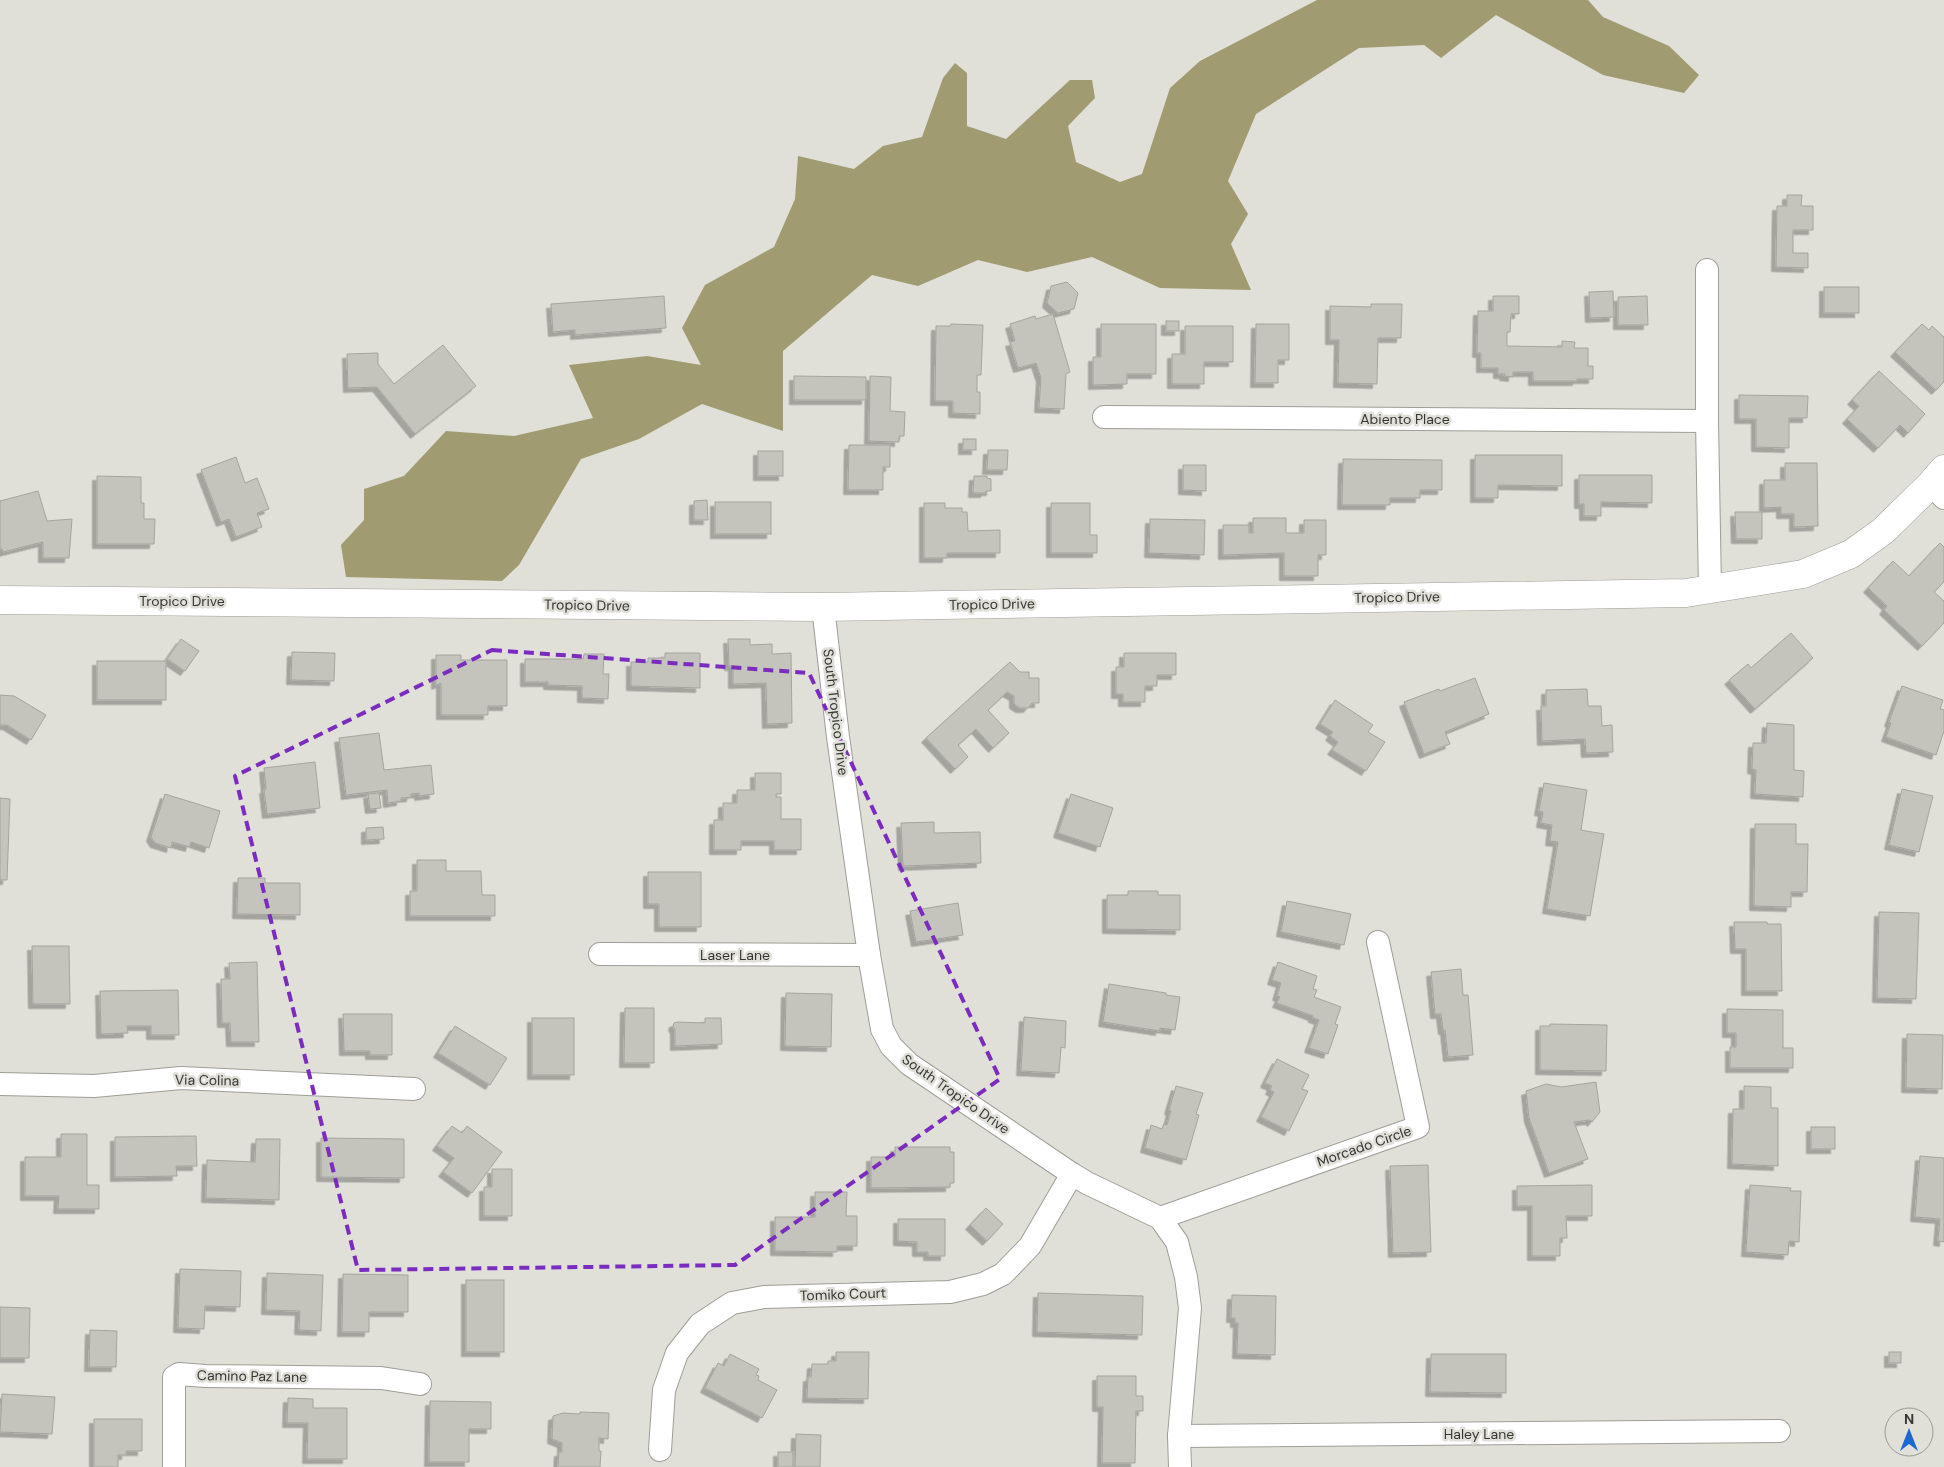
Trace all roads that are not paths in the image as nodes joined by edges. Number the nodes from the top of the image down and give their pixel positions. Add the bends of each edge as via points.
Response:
1 (1707, 270) dead end
2 (1104, 417) dead end
3 (1707, 421) junction
4 (1940, 484) edge
5 (1710, 590) junction
6 (0, 600) edge
7 (823, 608) junction
8 (1378, 942) dead end
9 (600, 954) dead end
10 (869, 955) junction
11 (0, 1084) edge
12 (414, 1089) dead end
13 (1072, 1174) junction
14 (1160, 1218) junction
15 (420, 1384) dead end
16 (1779, 1431) dead end
17 (1179, 1436) junction
18 (660, 1450) dead end
19 (174, 1467) edge
20 (1180, 1467) edge

1 - 3 street
2 - 3 street, Abiento Place
3 - 5 street
4 - 5 street, Tropico Drive via 1851,554 1803,574
5 - 7 street, Tropico Drive via 1686,593
6 - 7 street, Tropico Drive
7 - 10 street, South Tropico Drive
8 - 14 street, Morcado Circle via 1418,1127
9 - 10 street, Laser Lane
10 - 13 street, South Tropico Drive via 882,1029 892,1046 909,1064
11 - 12 street, Via Colina via 94,1086 182,1078
13 - 14 street, South Tropico Drive
13 - 18 street, Tomiko Court via 1030,1246 1004,1274 983,1284 950,1292 764,1297 732,1303 700,1324 677,1353 664,1390
14 - 17 street, South Tropico Drive via 1177,1242 1190,1308
15 - 19 street, Camino Paz Lane via 381,1378 179,1374 174,1377
16 - 17 street, Haley Lane
17 - 20 street, South Tropico Drive

